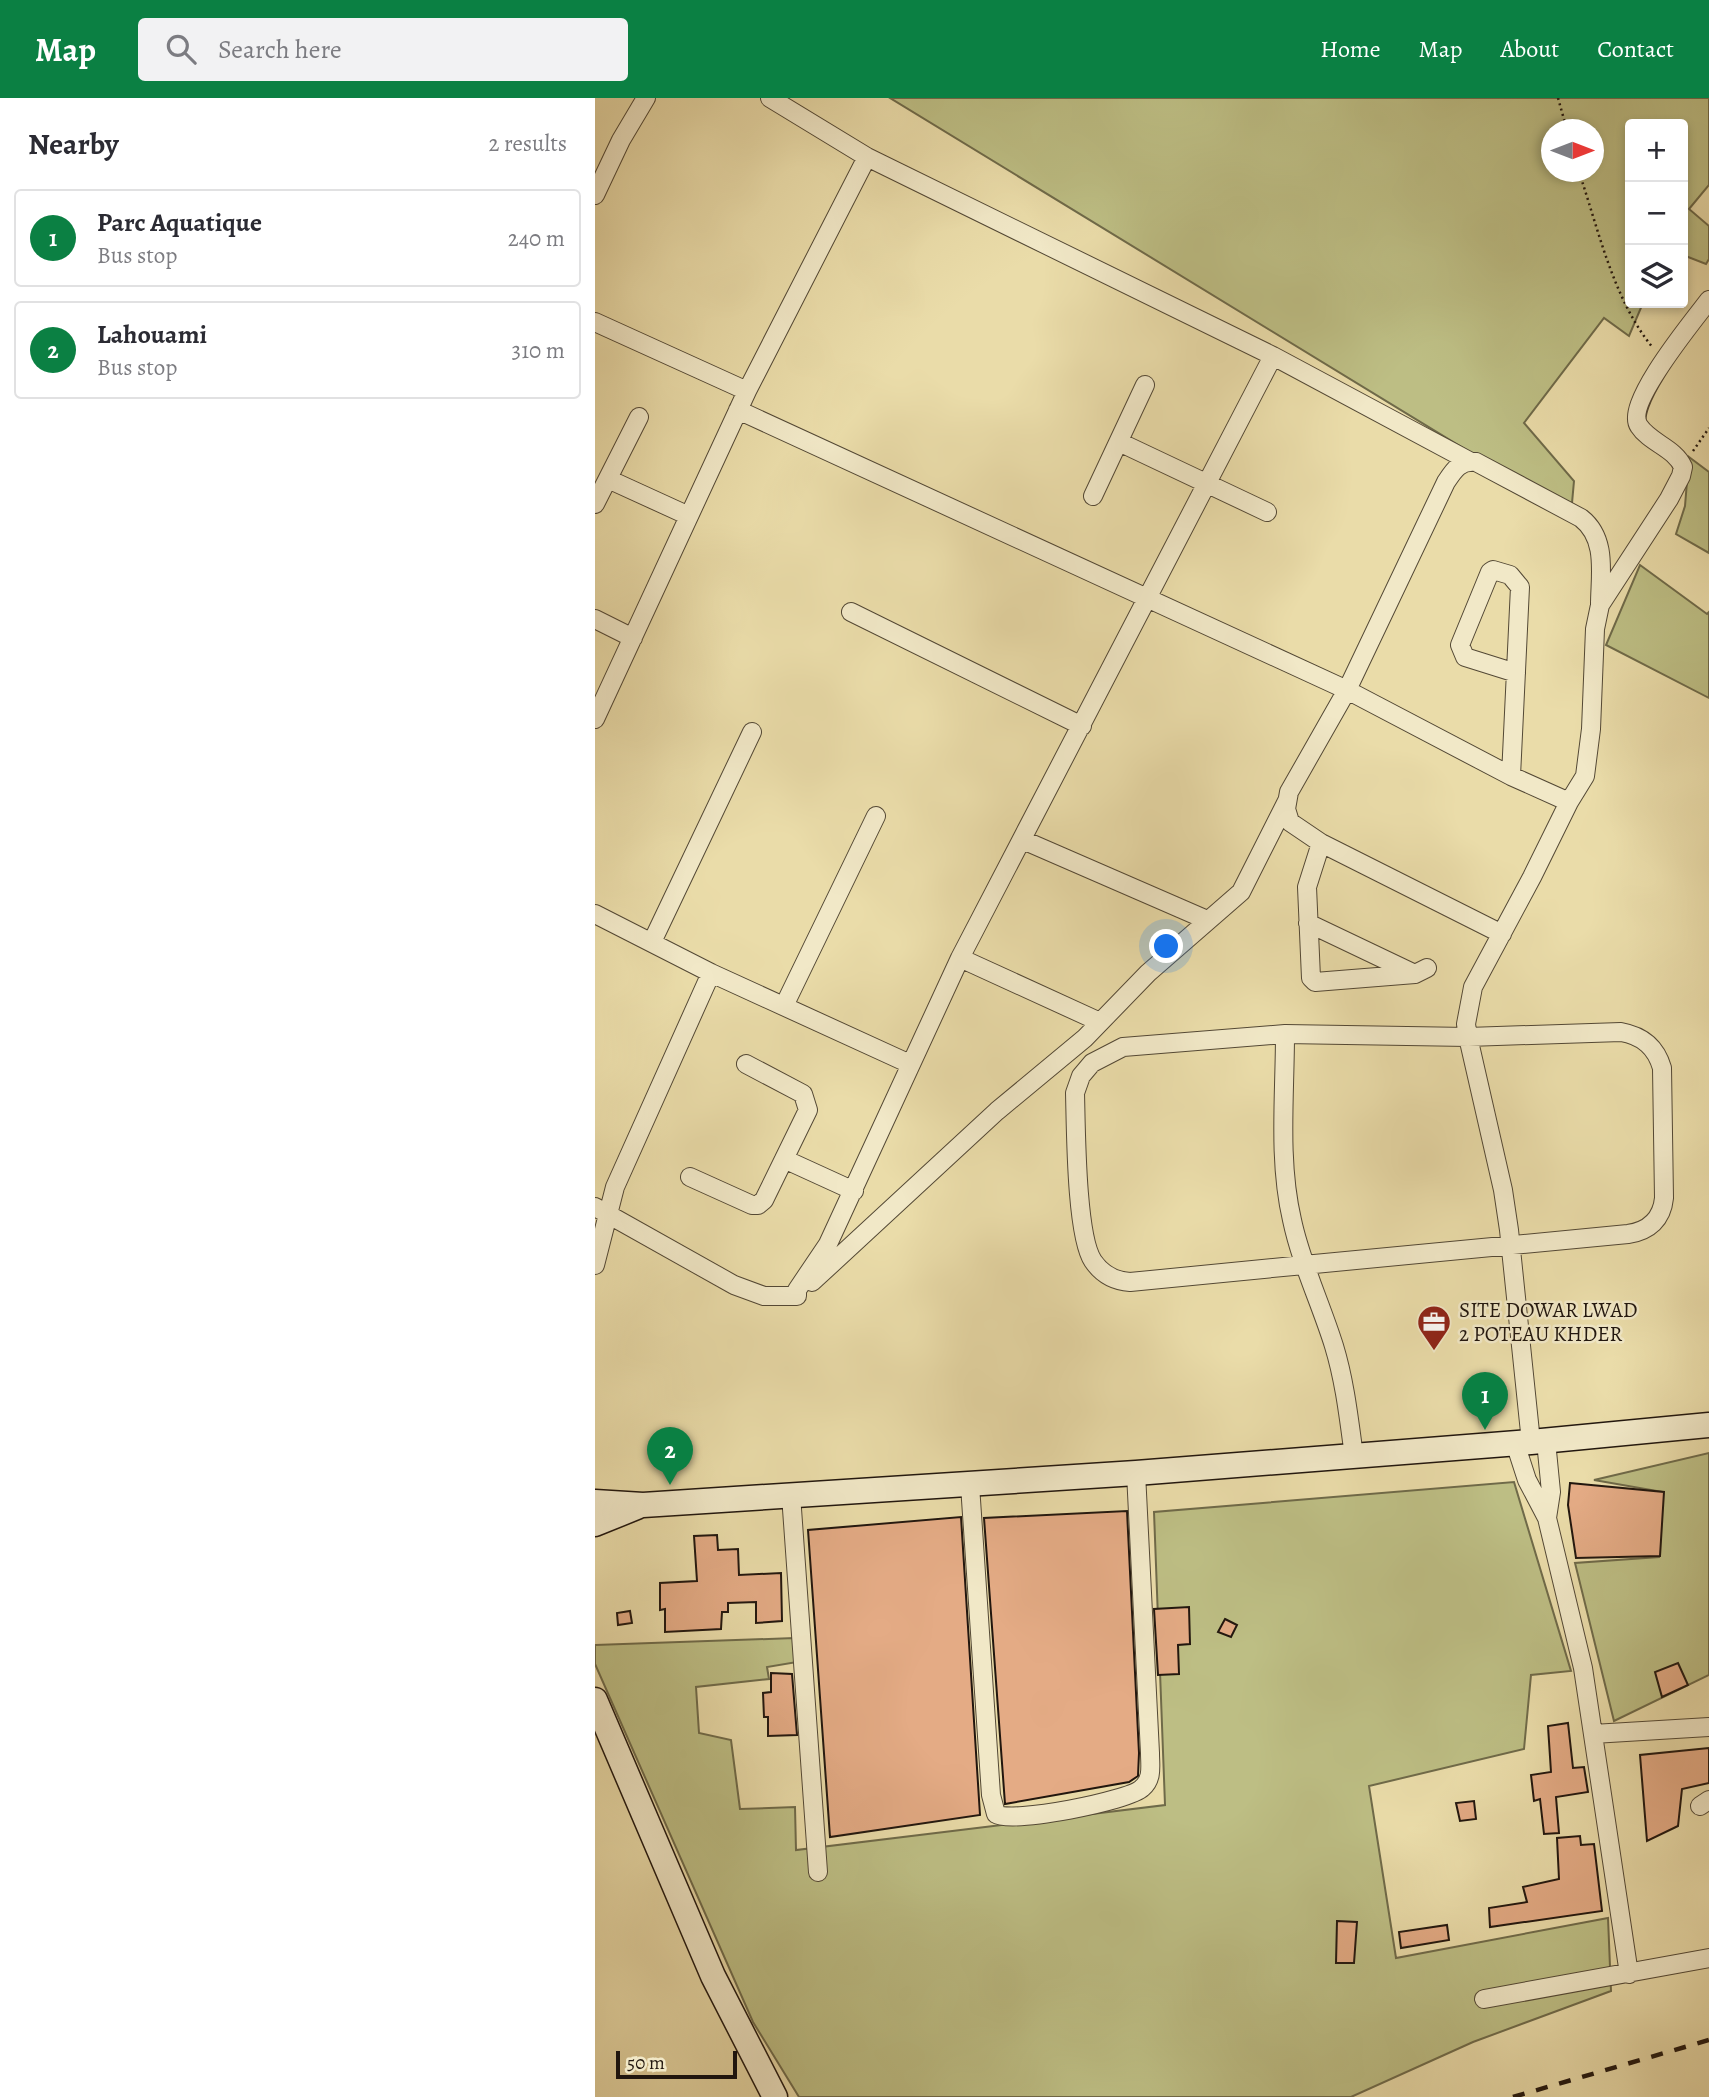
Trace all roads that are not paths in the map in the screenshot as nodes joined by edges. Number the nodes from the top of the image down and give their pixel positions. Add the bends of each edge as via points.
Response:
1 (646, 98) edge
2 (770, 98) edge
3 (867, 157) junction
4 (595, 195) edge
5 (1709, 300) edge
6 (595, 322) edge
7 (1273, 356) junction
8 (1145, 385) dead end
9 (747, 391) junction
10 (738, 410) junction
11 (639, 417) dead end
12 (1119, 442) junction
13 (1471, 462) junction
14 (608, 479) junction
15 (1207, 484) junction
16 (1093, 496) dead end
17 (595, 505) edge
18 (1267, 512) dead end
19 (689, 516) junction
20 (1147, 599) junction
21 (1600, 605) junction
22 (851, 612) dead end
23 (595, 619) edge
24 (633, 638) junction
25 (1516, 673) junction
26 (1347, 690) junction
27 (595, 719) edge
28 (1082, 726) junction
29 (752, 732) dead end
30 (1511, 776) junction
31 (1287, 801) junction
32 (1569, 802) junction
33 (876, 816) dead end
34 (1023, 840) junction
35 (1321, 843) junction
36 (595, 914) edge
37 (1207, 920) junction
38 (1308, 923) junction
39 (1502, 934) junction
40 (652, 942) junction
41 (960, 958) junction
42 (711, 973) junction
43 (784, 1006) junction
44 (1100, 1022) junction
45 (1285, 1034) junction
46 (1468, 1037) junction
47 (746, 1064) dead end
48 (910, 1064) junction
49 (784, 1159) junction
50 (690, 1177) dead end
51 (855, 1191) junction
52 (601, 1210) edge
53 (1511, 1245) junction
54 (595, 1265) edge
55 (1305, 1265) junction
56 (797, 1296) junction
57 (1709, 1425) edge
58 (1531, 1442) junction
59 (1354, 1456) junction
60 (1136, 1473) junction
61 (969, 1485) junction
62 (790, 1495) junction
63 (595, 1502) edge
64 (643, 1505) junction
65 (1547, 1518) junction
66 (595, 1524) edge
67 (595, 1700) edge
68 (1709, 1727) edge
69 (1593, 1734) junction
70 (818, 1872) dead end
71 (1709, 1958) edge
72 (1629, 1974) junction
73 (1484, 1999) dead end
74 (775, 2097) edge

1 - 4 street
2 - 3 street
3 - 7 street
3 - 9 street
5 - 21 street via 1664,361 1636,411 1636,423 1642,430 1680,461 1681,476
6 - 9 street
7 - 13 street
7 - 15 street
8 - 12 street
9 - 10 street
10 - 19 street
10 - 20 street
11 - 14 street
12 - 15 street
12 - 16 street
13 - 21 street via 1590,525 1600,542
13 - 26 street via 1460,464 1446,482
14 - 17 street
14 - 19 street
15 - 18 street
15 - 20 street
19 - 24 street
20 - 26 street
20 - 28 street
21 - 32 street via 1588,757 1585,776
22 - 28 street
23 - 24 street
24 - 27 street
25 - 25 street via 1520,587 1510,575 1492,570 1461,650 1465,656
25 - 30 street
26 - 30 street
26 - 31 street via 1295,778
28 - 34 street
29 - 40 street
30 - 32 street
31 - 35 street via 1290,822
31 - 37 street via 1241,892
32 - 39 street
33 - 43 street
34 - 37 street
34 - 41 street
35 - 38 street via 1307,887
35 - 39 street
36 - 40 street
37 - 44 street
38 - 38 street via 1421,971 1315,982 1311,978
39 - 46 street via 1473,987
40 - 42 street
41 - 44 street
41 - 48 street
42 - 43 street
42 - 52 street
43 - 48 street
44 - 56 street
45 - 46 street
45 - 55 street via 1286,1181
45 - 55 street via 1140,1044 1092,1063 1075,1093 1083,1233 1093,1261 1118,1281
46 - 53 street
46 - 53 street via 1622,1032 1648,1043 1662,1068 1664,1198 1656,1220 1636,1233
47 - 49 street via 803,1094 807,1103 808,1110
48 - 51 street
49 - 50 street via 758,1205
49 - 51 street
51 - 56 street
52 - 54 street
52 - 56 street via 734,1284 764,1296
53 - 55 street
53 - 58 street
55 - 59 street via 1335,1350
57 - 58 main road
58 - 59 main road
58 - 65 street via 1527,1480
58 - 65 street via 1551,1479
59 - 60 main road
60 - 61 main road
60 - 61 street via 1149,1780 1142,1789 1123,1797 1013,1818 996,1814 991,1795
61 - 62 main road
62 - 64 main road
62 - 70 street
63 - 64 main road
64 - 66 main road
65 - 69 street via 1583,1668
67 - 74 main road via 697,1940
68 - 69 street
69 - 72 street
71 - 72 street
72 - 73 street

